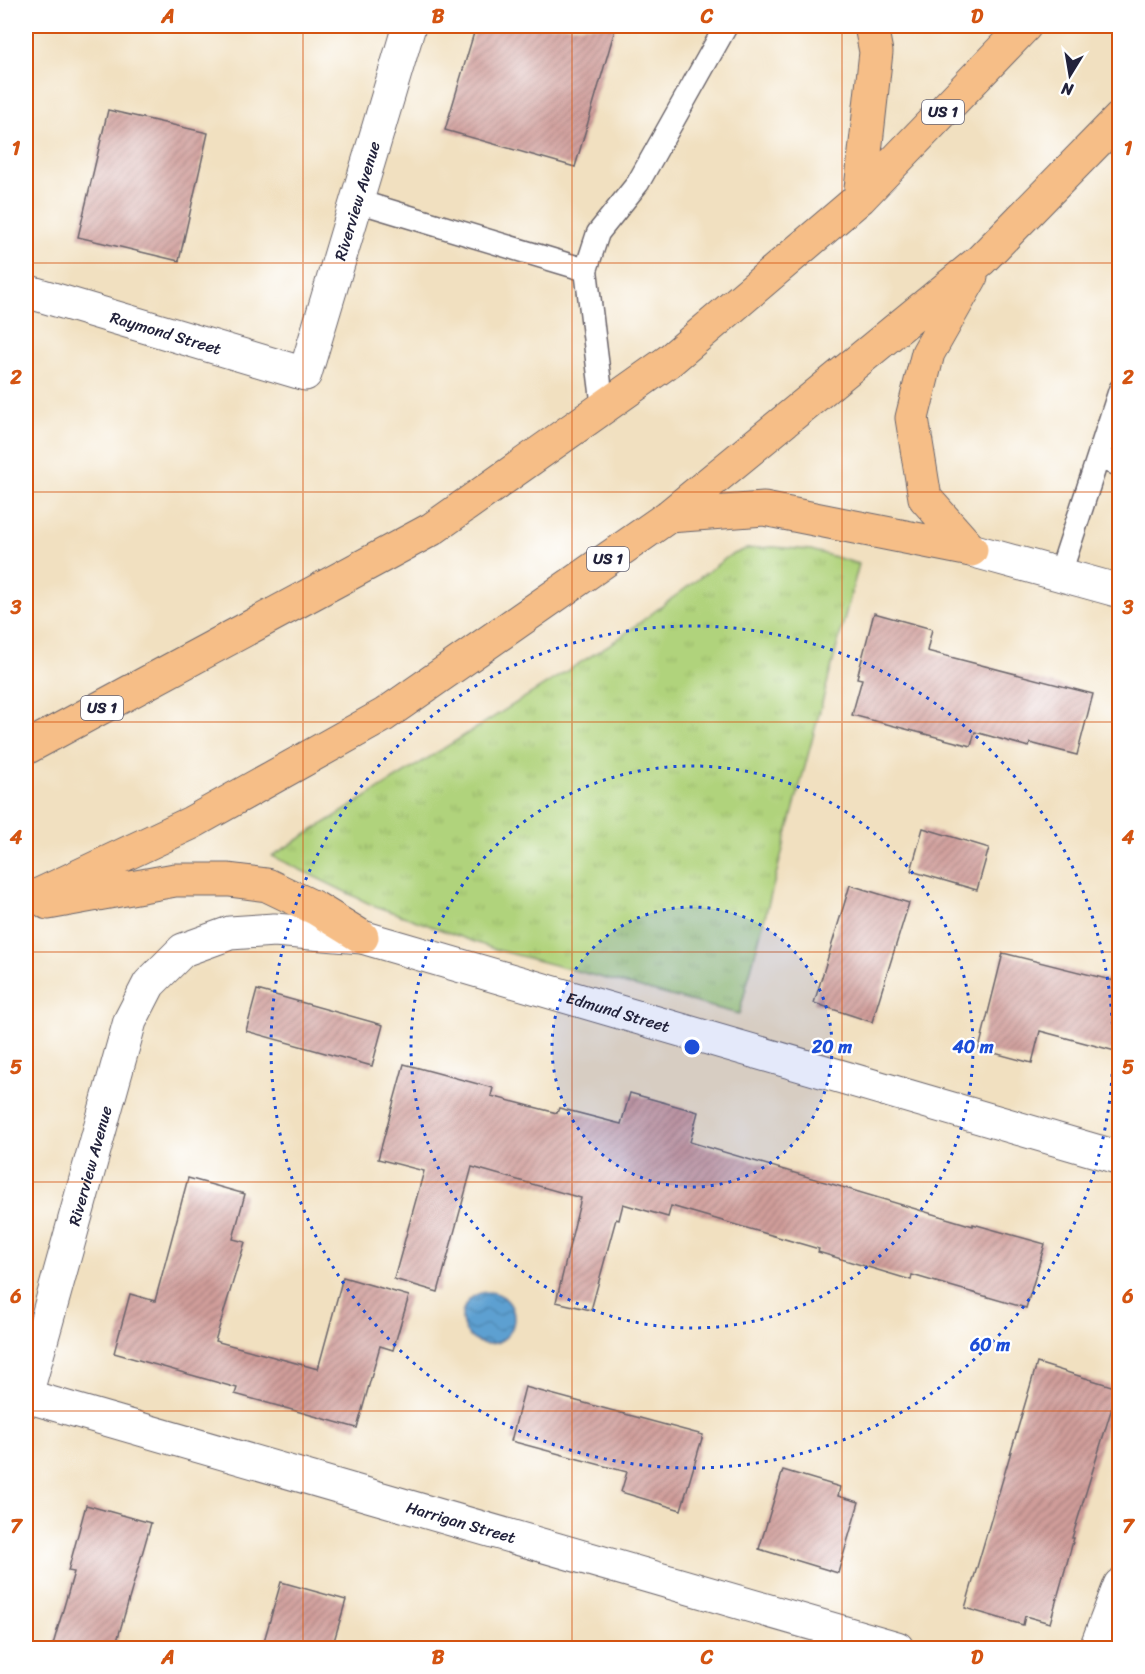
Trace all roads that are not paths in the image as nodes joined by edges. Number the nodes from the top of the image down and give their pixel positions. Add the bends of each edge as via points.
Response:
1 (409, 26) edge
2 (726, 26) edge
3 (871, 26) edge
4 (1025, 26) edge
5 (1119, 118) edge
6 (860, 198) junction
7 (357, 201) junction
8 (981, 260) junction
9 (586, 270) junction
10 (26, 291) edge
11 (305, 374) joint
12 (1119, 390) edge
13 (603, 408) junction
14 (1109, 461) edge
15 (669, 516) junction
16 (970, 550) junction
17 (1060, 574) junction
18 (1119, 591) edge
19 (178, 668) junction
20 (26, 721) edge
21 (26, 748) edge
22 (26, 901) edge
23 (26, 907) edge
24 (362, 937) junction
25 (183, 950) joint
26 (1119, 1158) edge
27 (26, 1396) edge
28 (1119, 1585) edge
29 (897, 1648) edge
30 (1096, 1648) edge

1 - 7 street, Riverview Avenue
2 - 9 lane via 639,183 598,233
3 - 6 highway via 876,52
4 - 6 highway, US 1
5 - 8 highway, US 1
6 - 13 highway, US 1 via 669,361
7 - 9 lane
7 - 11 street, Riverview Avenue
8 - 15 highway, US 1
8 - 16 highway via 928,353 912,418 926,498
9 - 13 lane
10 - 11 street, Raymond Street
12 - 14 lane
13 - 19 highway, US 1 via 432,529
14 - 17 lane
15 - 16 highway via 764,509
15 - 22 highway, US 1 via 384,715 191,823
16 - 17 street
17 - 18 street
19 - 20 highway
19 - 21 highway, US 1
23 - 24 highway via 175,880 229,880 267,885
24 - 25 street, Edmund Street via 274,930 230,933
24 - 26 street, Edmund Street
25 - 27 street, Riverview Avenue via 149,984 130,1021
27 - 29 street, Harrigan Street
28 - 30 street

